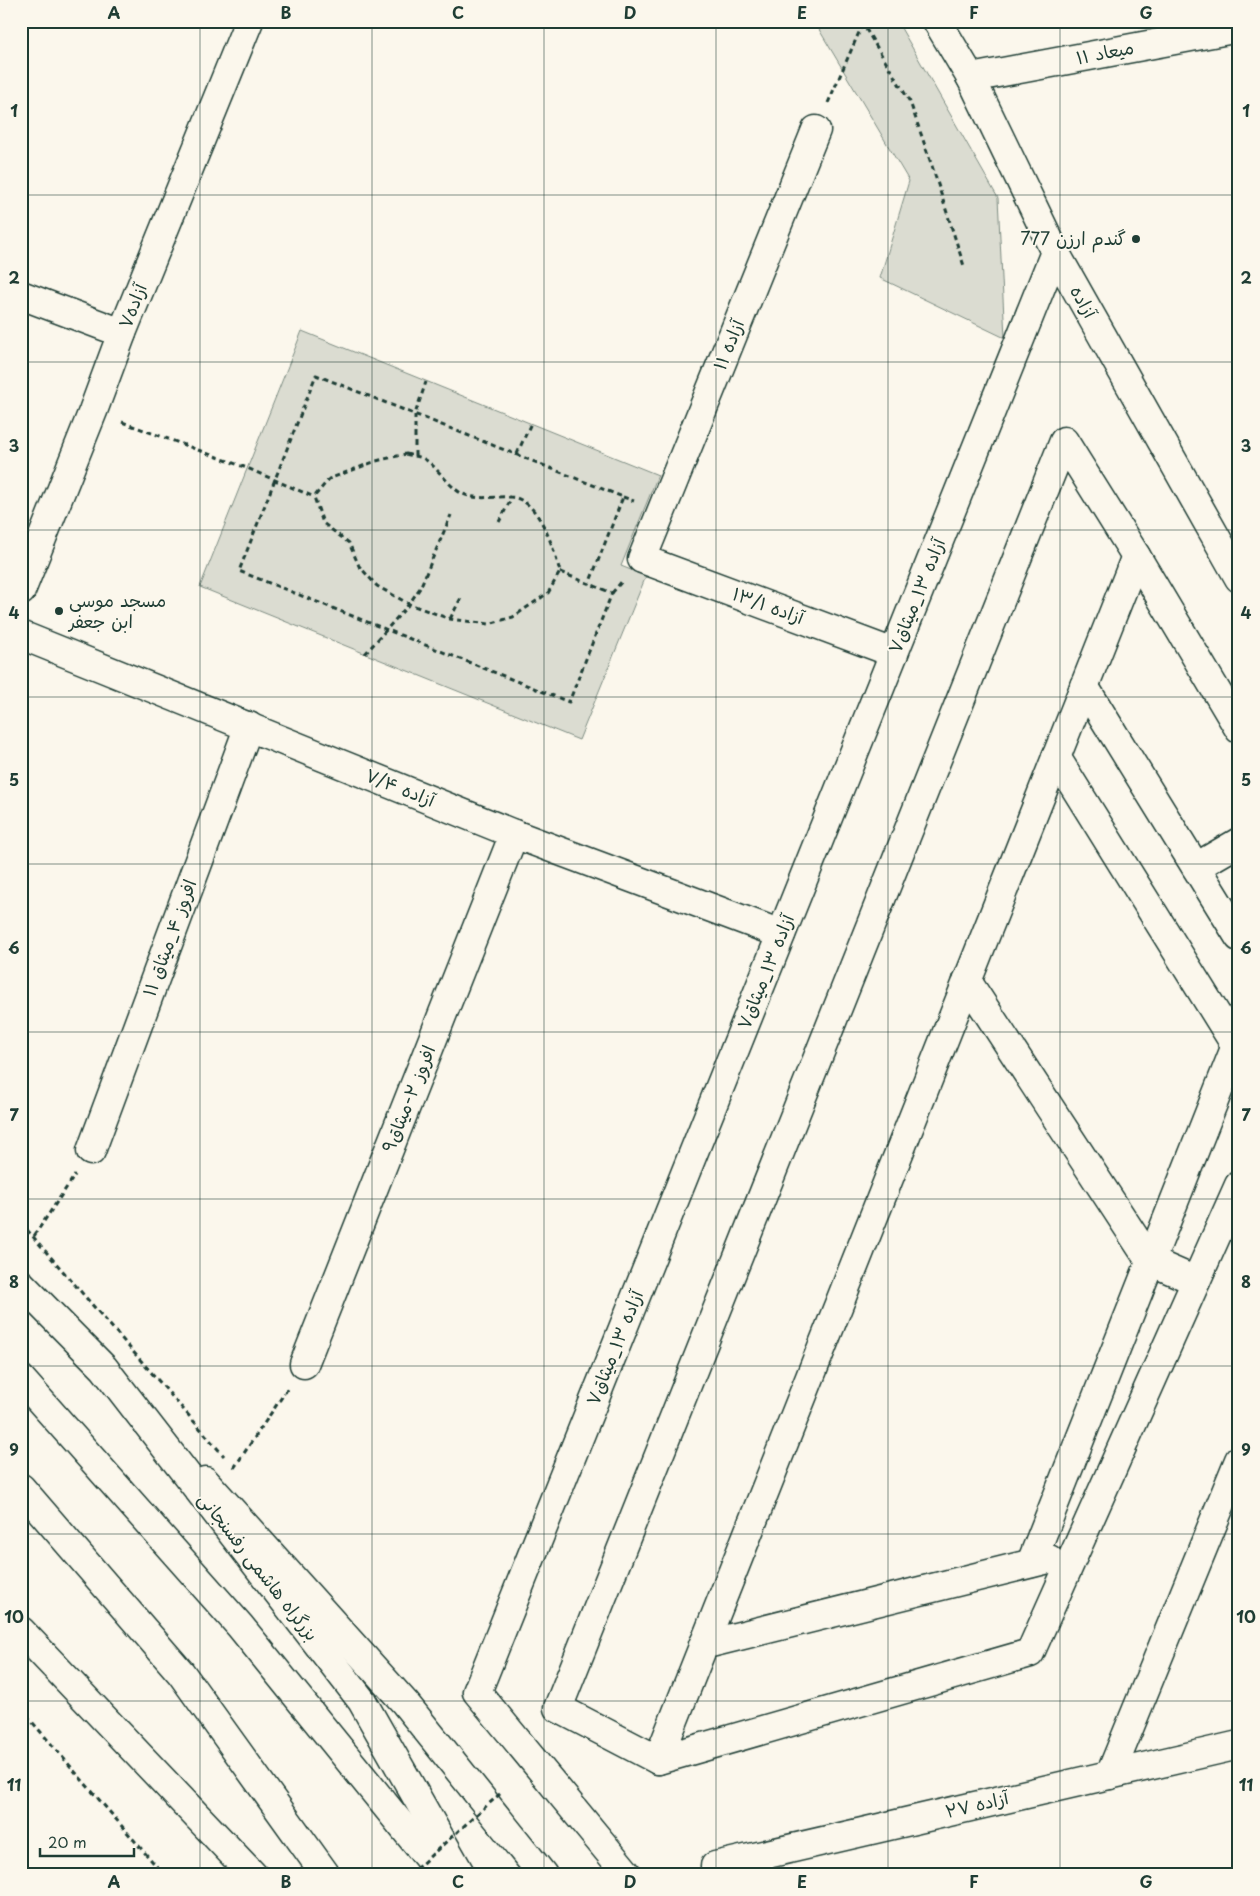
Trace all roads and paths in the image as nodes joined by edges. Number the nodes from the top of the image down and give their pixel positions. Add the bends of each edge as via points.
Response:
1 (249, 21) edge
2 (937, 21) edge
3 (862, 22) edge
4 (1239, 28) edge
5 (971, 78) junction
6 (816, 130) joint
7 (1055, 252) junction
8 (964, 266) dead end
9 (21, 295) edge
10 (122, 333) junction
11 (426, 382) dead end
12 (93, 411) junction
13 (415, 414) junction
14 (531, 424) dead end
15 (517, 454) junction
16 (415, 456) junction
17 (275, 480) junction
18 (314, 497) junction
19 (512, 497) junction
20 (452, 514) dead end
21 (499, 522) dead end
22 (1136, 556) junction
23 (642, 559) joint
24 (560, 572) junction
25 (1239, 578) edge
26 (589, 584) junction
27 (21, 591) edge
28 (462, 596) dead end
29 (409, 604) junction
30 (450, 619) junction
31 (387, 630) junction
32 (21, 635) edge
33 (894, 653) junction
34 (366, 654) dead end
35 (1084, 686) junction
36 (249, 726) junction
37 (1239, 729) edge
38 (1056, 757) junction
39 (514, 834) junction
40 (1239, 842) edge
41 (1196, 867) junction
42 (782, 934) junction
43 (1239, 937) edge
44 (967, 981) junction
45 (1237, 1042) edge
46 (91, 1151) joint
47 (1239, 1185) edge
48 (34, 1236) dead end
49 (1150, 1261) junction
50 (1196, 1281) junction
51 (21, 1284) edge
52 (304, 1364) joint
53 (104, 1368) junction
54 (21, 1379) edge
55 (1239, 1460) edge
56 (234, 1468) dead end
57 (21, 1488) edge
58 (1075, 1552) junction
59 (1031, 1563) junction
60 (21, 1631) edge
61 (703, 1645) junction
62 (21, 1709) edge
63 (1239, 1745) edge
64 (658, 1760) junction
65 (1110, 1775) junction
66 (502, 1792) dead end
67 (715, 1866) dead end
68 (164, 1875) edge
69 (253, 1875) edge
70 (326, 1875) edge
71 (408, 1875) edge
72 (442, 1875) edge
73 (460, 1875) edge
74 (543, 1875) edge
75 (628, 1875) edge

1 - 10 main road, آزاده۷
2 - 5 main road, آزاده
3 - 6 path
3 - 8 path via 910,102
4 - 5 main road, میعاد ۱۱
5 - 7 main road, آزاده
6 - 23 main road, آزاده ۱۱
7 - 25 main road, آزاده
7 - 33 main road, آزاده ۱۳_میثاق۷
9 - 10 main road
10 - 12 main road, آزاده۷
11 - 13 path
12 - 17 path
12 - 27 main road, آزاده۷
13 - 15 path
13 - 16 path
13 - 17 path via 316,374
14 - 15 path
15 - 26 path via 623,497
16 - 18 path via 406,454 329,479
16 - 19 path via 426,459 460,492 477,498
17 - 18 path
17 - 31 path via 239,571
18 - 29 path via 323,523 349,542 359,566 377,586
19 - 21 path
19 - 24 path via 525,503 539,519 548,534
20 - 29 path via 420,588
22 - 35 main road
22 - 37 main road
22 - 64 main road via 1064,441 558,1708
23 - 33 main road, آزاده ۱۳/۱
24 - 26 path
24 - 30 path via 548,593 513,617 489,624
26 - 31 path via 612,593 569,702
28 - 30 path
29 - 30 path
29 - 31 path
31 - 34 path
32 - 36 main road, آزاده ۷/۴
33 - 42 main road, آزاده ۱۳_میثاق۷
35 - 38 main road
35 - 41 main road
36 - 39 main road, آزاده ۷/۴
36 - 46 main road, افروز ۴_میثاق ۱۱
38 - 44 main road
38 - 45 main road
39 - 42 main road, آزاده ۷/۴
39 - 52 main road, افروز ۲-میثاق۹
40 - 41 main road
41 - 43 main road
42 - 75 main road, آزاده ۱۳_میثاق۷ via 477,1692
44 - 49 main road
44 - 61 main road
45 - 49 main road
46 - 48 path
47 - 50 main road
49 - 50 main road
49 - 59 main road
50 - 58 main road
51 - 53 main road, بزرگراه هاشمی رفسنجانی
52 - 56 path
53 - 73 main road, بزرگراه هاشمی رفسنجانی via 362,1702
53 - 74 main road via 405,1703
54 - 72 main road via 240,1626
55 - 65 main road
57 - 70 main road via 181,1673
58 - 59 main road
58 - 64 main road via 1030,1653
59 - 61 main road
60 - 69 main road
61 - 64 main road
62 - 68 path
63 - 65 main road, آزاده ۲۷
65 - 67 main road, آزاده ۲۷
66 - 71 path, bridge

